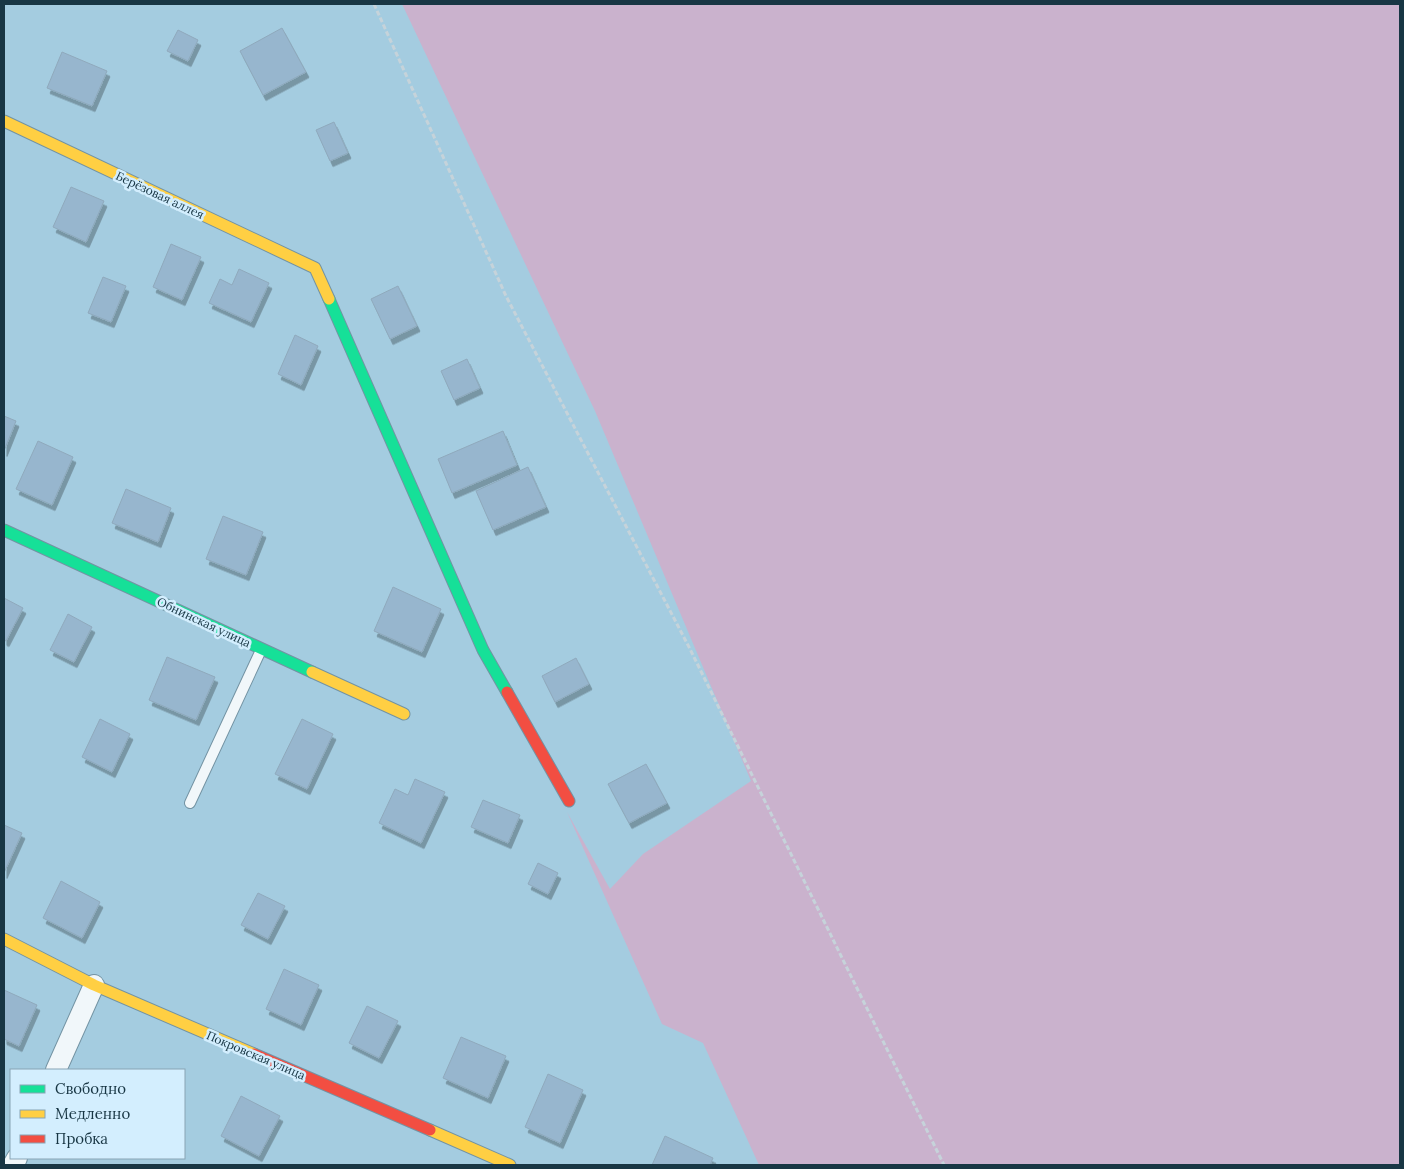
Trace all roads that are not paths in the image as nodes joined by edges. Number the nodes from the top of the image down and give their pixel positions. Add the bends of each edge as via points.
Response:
1 (4, 121) edge
2 (4, 530) edge
3 (261, 649) junction
4 (404, 714) dead end
5 (569, 801) dead end
6 (190, 804) dead end
7 (4, 939) edge
8 (94, 985) junction
9 (56, 1069) edge
10 (510, 1165) edge

1 - 5 street, Берёзовая аллея via 315,268 482,650
2 - 3 street, Обнинская улица
3 - 4 street, Обнинская улица
3 - 6 lane
7 - 8 street, Покровская улица
8 - 9 street
8 - 10 street, Покровская улица

